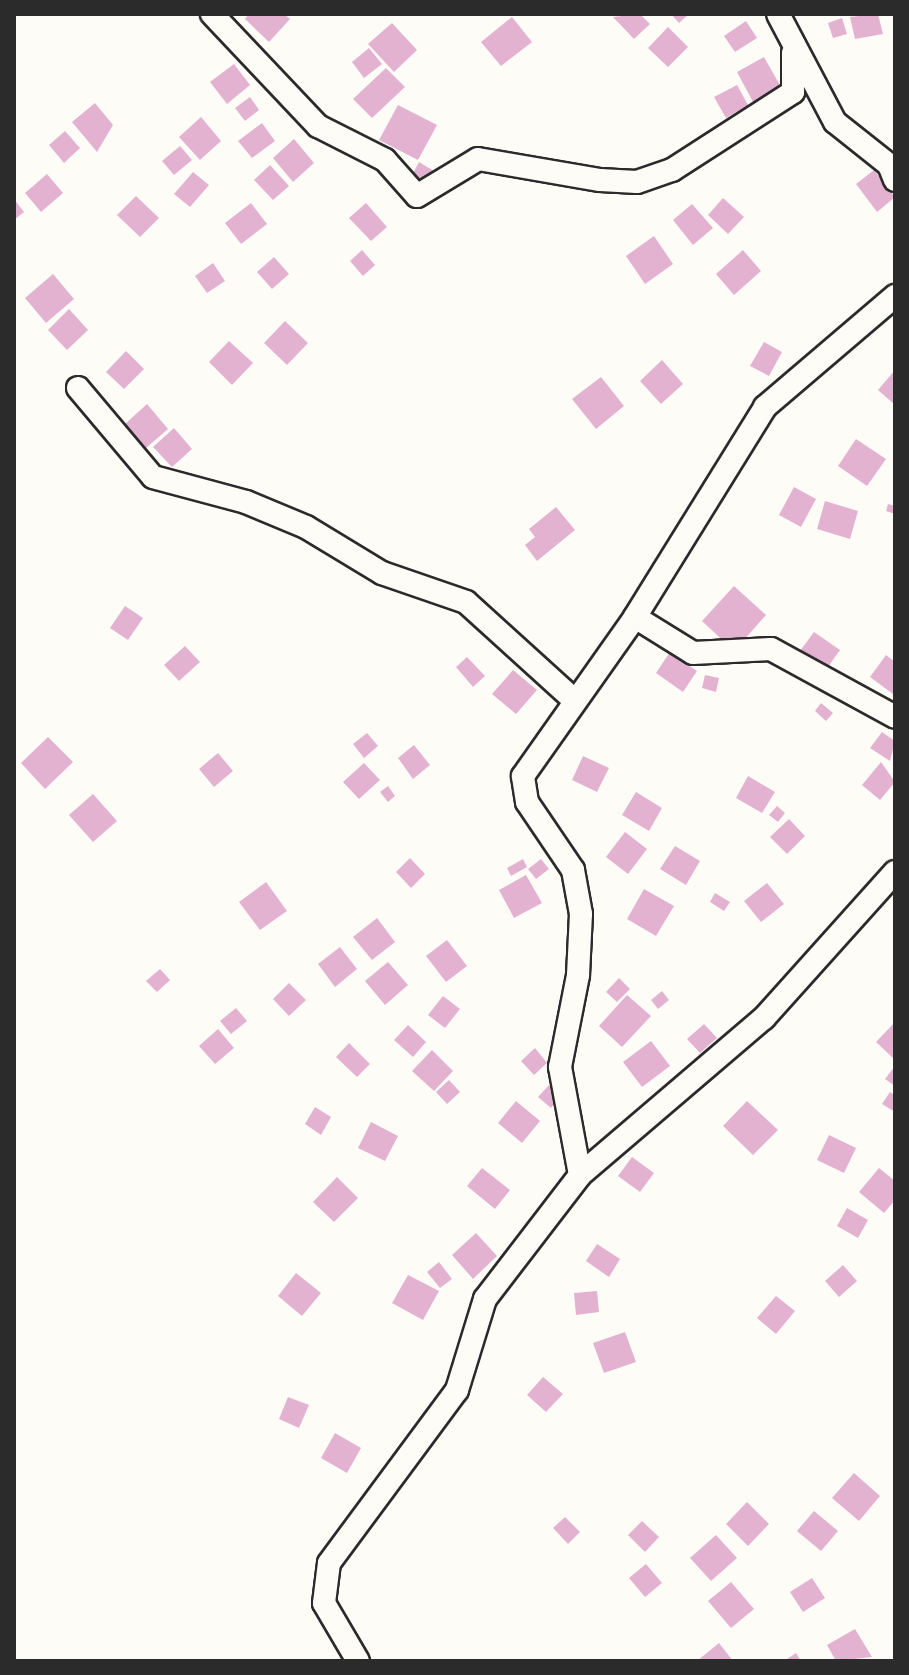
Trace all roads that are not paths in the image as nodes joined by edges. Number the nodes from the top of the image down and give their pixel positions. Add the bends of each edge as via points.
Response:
1 (212, 14) edge
2 (778, 14) edge
3 (793, 53) junction
4 (895, 180) edge
5 (895, 296) edge
6 (78, 388) dead end
7 (635, 617) junction
8 (575, 701) junction
9 (895, 717) edge
10 (895, 872) edge
11 (580, 1175) junction
12 (358, 1661) edge

1 - 3 street via 318,126 385,160 417,196 478,159 600,180 637,182 672,170 793,92
2 - 3 street
3 - 4 street via 835,122 889,165
5 - 7 street via 765,407
6 - 8 street via 153,477 246,502 306,527 382,573 466,602
7 - 8 street
7 - 9 street via 693,653 771,649
8 - 11 street via 523,776 527,802 573,870 581,914 578,975 560,1067
10 - 11 street via 764,1018
11 - 12 street via 485,1299 457,1390 329,1563 324,1603

